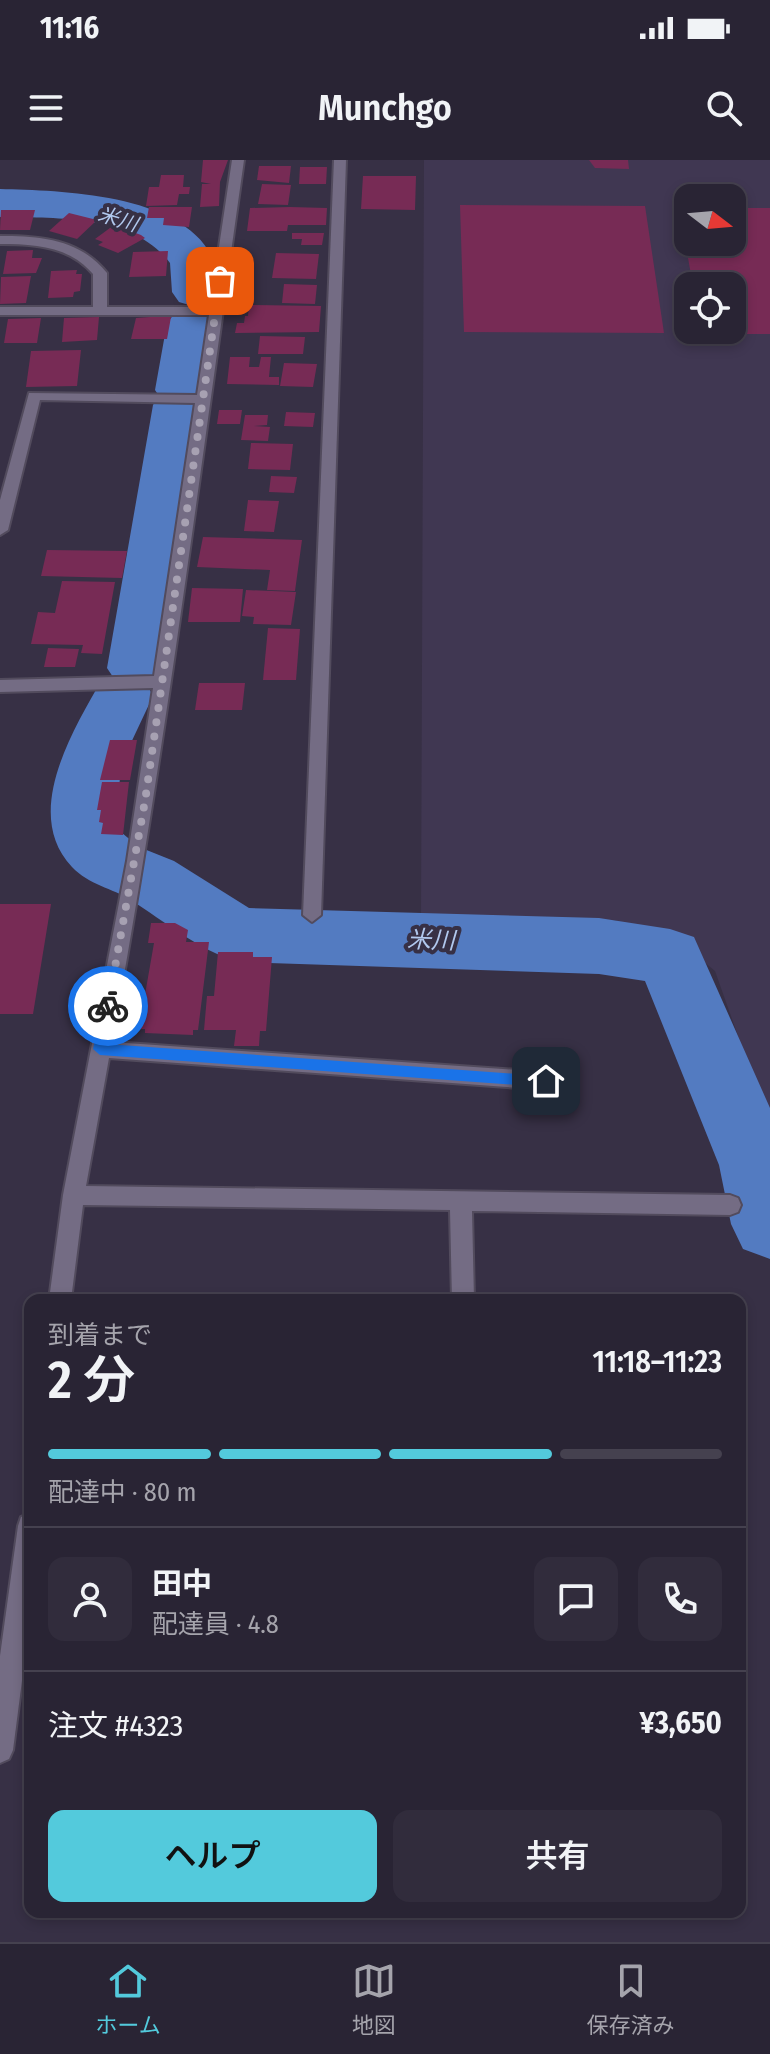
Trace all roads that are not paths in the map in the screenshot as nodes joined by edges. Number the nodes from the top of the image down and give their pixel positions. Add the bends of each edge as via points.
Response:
1 (238, 160) edge
2 (340, 160) edge
3 (0, 240) edge
4 (100, 309) junction
5 (0, 311) edge
6 (216, 311) junction
7 (204, 399) junction
8 (0, 530) edge
9 (164, 682) junction
10 (0, 686) edge
11 (312, 915) dead end
12 (100, 1049) junction
13 (546, 1081) dead end
14 (74, 1195) junction
15 (461, 1202) junction
16 (730, 1205) dead end
17 (61, 1294) edge
18 (463, 1294) edge
19 (24, 1571) edge
20 (0, 1750) edge

1 - 6 street
2 - 11 street
3 - 4 street via 49,243 85,257 100,273
4 - 5 street
4 - 6 street
6 - 7 street
7 - 8 street via 34,396
7 - 9 street
9 - 10 street
9 - 12 street
12 - 13 street
12 - 14 street
14 - 15 street
14 - 17 street
15 - 16 street
15 - 18 street
19 - 20 street

